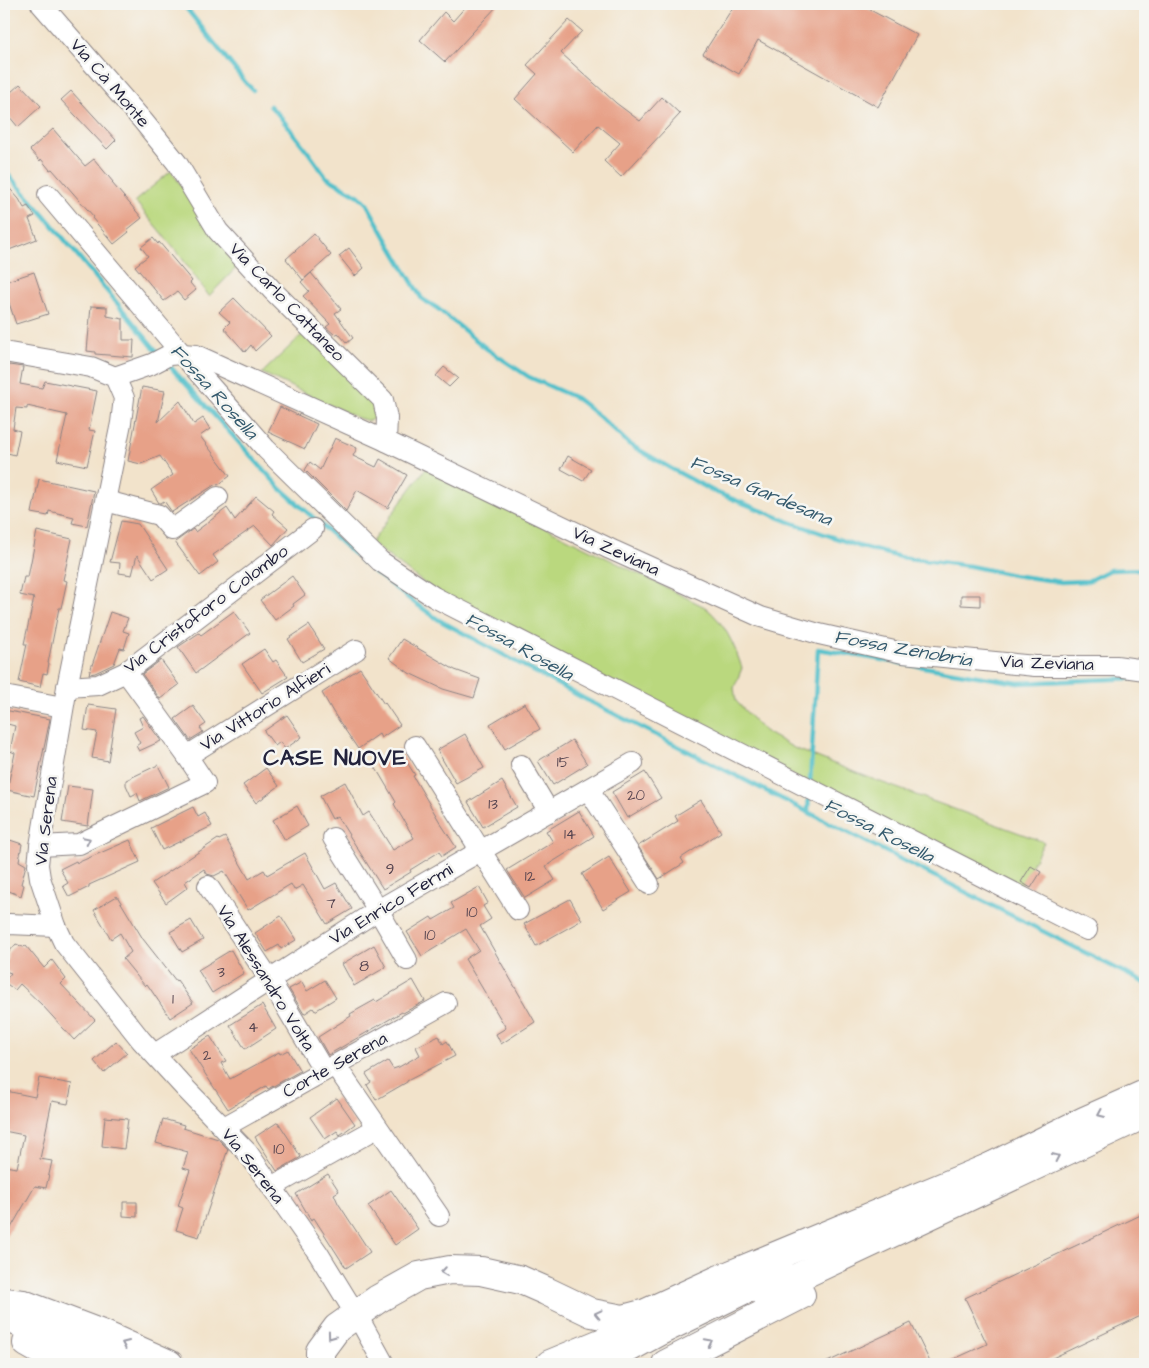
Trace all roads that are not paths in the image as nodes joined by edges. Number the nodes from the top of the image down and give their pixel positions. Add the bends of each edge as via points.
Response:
1 (41, 4) edge
2 (177, 164) joint
3 (48, 194) dead end
4 (4, 352) edge
5 (168, 357) junction
6 (115, 377) junction
7 (386, 441) junction
8 (218, 497) dead end
9 (106, 502) junction
10 (313, 529) dead end
11 (356, 650) dead end
12 (1145, 670) edge
13 (126, 672) junction
14 (67, 686) junction
15 (4, 696) edge
16 (63, 707) junction
17 (415, 746) dead end
18 (187, 756) junction
19 (633, 763) dead end
20 (521, 765) dead end
21 (588, 789) junction
22 (548, 812) junction
23 (333, 838) dead end
24 (40, 846) junction
25 (481, 851) junction
26 (649, 884) dead end
27 (208, 886) dead end
28 (378, 910) junction
29 (518, 910) dead end
30 (4, 925) edge
31 (56, 926) junction
32 (1086, 930) dead end
33 (407, 960) dead end
34 (270, 980) junction
35 (446, 1003) dead end
36 (155, 1054) junction
37 (329, 1068) junction
38 (1145, 1094) edge
39 (1145, 1114) edge
40 (224, 1128) junction
41 (377, 1128) junction
42 (1006, 1170) junction
43 (272, 1187) junction
44 (439, 1216) dead end
45 (4, 1302) edge
46 (356, 1315) junction
47 (4, 1316) edge
48 (4, 1321) edge
49 (4, 1329) edge
50 (64, 1364) edge
51 (84, 1364) edge
52 (113, 1364) edge
53 (169, 1364) edge
54 (320, 1364) edge
55 (384, 1364) edge
56 (550, 1364) edge
57 (600, 1364) edge
58 (608, 1364) edge
59 (666, 1364) edge

1 - 2 street, Via Cà Monte
2 - 7 street, Via Carlo Cattaneo via 218,231 382,400 388,418
3 - 5 street
4 - 6 street via 91,367
5 - 6 street
5 - 7 street, Via Zeviana via 196,354
5 - 32 street via 380,561 434,597
6 - 9 street, Via Serena via 124,398
7 - 12 street, Via Zeviana via 761,617 903,653 1035,666 1116,666
8 - 9 street via 172,530 159,515
9 - 14 street, Via Serena
10 - 13 street, Via Cristoforo Colombo
11 - 18 street, Via Vittorio Alfieri
13 - 14 street, Via Cristoforo Colombo via 98,685
13 - 18 street, Via Vittorio Alfieri
14 - 16 street, Via Serena
15 - 16 street
16 - 24 street, Via Serena
17 - 25 street
24 -> 18 street via 79,844 205,783
19 - 21 street, Via Enrico Fermi
20 - 22 street
21 - 22 street, Via Enrico Fermi
21 - 26 street
22 - 25 street, Via Enrico Fermi
23 - 28 street
24 - 31 street, Via Serena via 40,878
25 - 28 street, Via Enrico Fermi
25 - 29 street
27 - 34 street, Via Alessandro Volta
28 - 33 street
28 - 34 street, Via Enrico Fermi
30 - 31 street
31 - 36 street, Via Serena via 64,943
34 - 36 street, Via Enrico Fermi
34 - 37 street, Via Alessandro Volta
35 - 37 street, Corte Serena
36 - 40 street, Via Serena
37 - 40 street, Corte Serena
37 - 41 street, Via Alessandro Volta
38 -> 42 highway via 1084,1121
42 -> 39 highway
40 - 43 street, Via Serena via 248,1152
41 - 43 street
41 - 44 street, Via Alessandro Volta
42 -> 46 highway via 720,1279 646,1313 623,1319 592,1313 521,1280 481,1270 450,1270 419,1276
42 - 56 highway via 858,1222 632,1330
42 - 57 highway via 658,1332
42 - 58 highway via 662,1342
59 -> 42 highway via 980,1201
43 - 46 street, Via Serena
53 -> 45 highway via 23,1304
46 -> 54 highway via 337,1328 320,1352
46 - 55 street, Via Serena
47 - 52 highway
48 - 51 highway
49 - 50 highway

